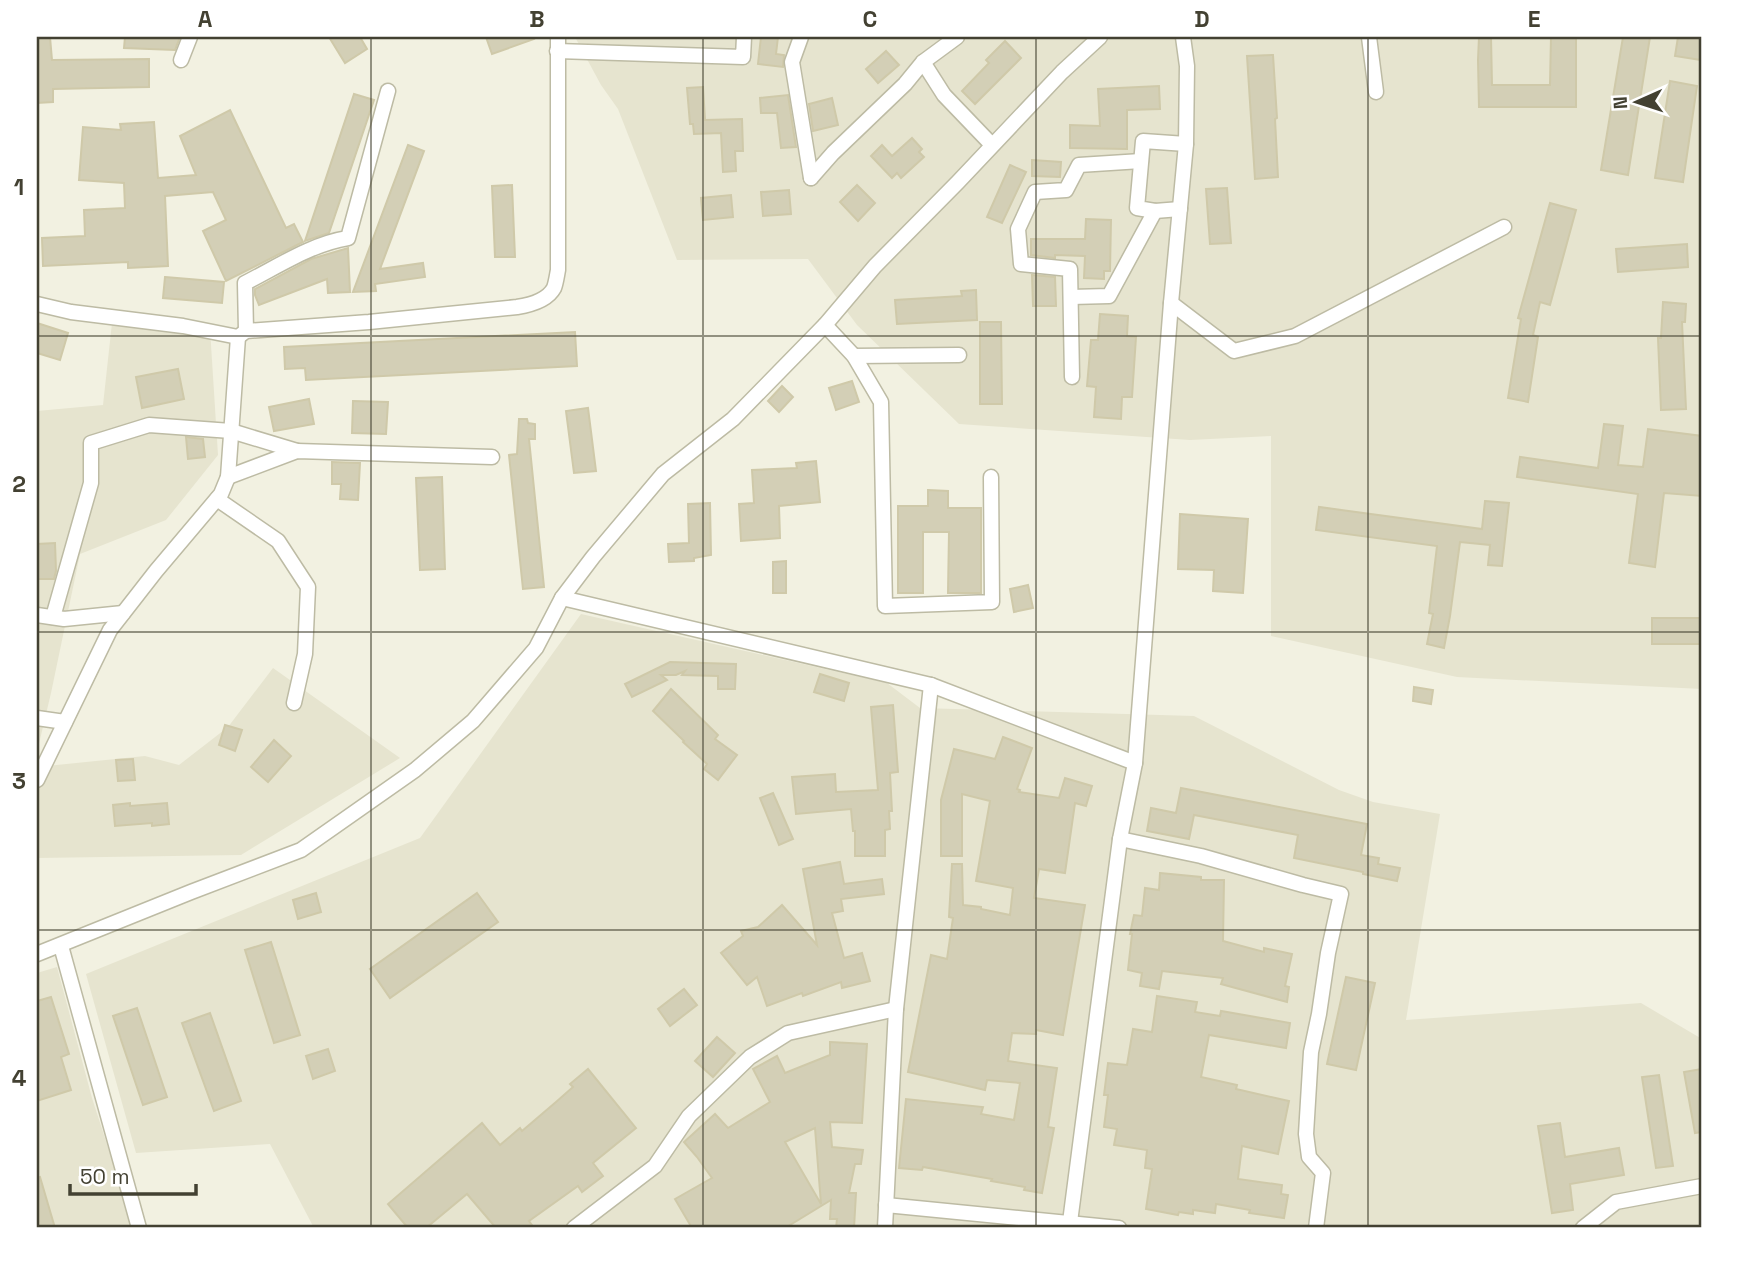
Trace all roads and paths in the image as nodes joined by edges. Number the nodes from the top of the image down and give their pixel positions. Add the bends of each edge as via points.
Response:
1 (190, 37) edge
2 (744, 37) edge
3 (802, 37) edge
4 (1100, 37) edge
5 (1183, 37) edge
6 (1369, 37) edge
7 (954, 38) edge
8 (557, 44) edge
9 (181, 60) dead end
10 (923, 62) junction
11 (388, 91) dead end
12 (1377, 92) dead end
13 (1186, 144) junction
14 (992, 145) junction
15 (1141, 161) junction
16 (1180, 209) junction
17 (1155, 211) junction
18 (1504, 227) dead end
19 (1070, 297) junction
20 (1171, 303) junction
21 (37, 304) edge
22 (825, 325) junction
23 (242, 334) junction
24 (959, 355) dead end
25 (854, 356) junction
26 (1072, 377) dead end
27 (232, 431) junction
28 (297, 451) junction
29 (492, 457) dead end
30 (228, 477) junction
31 (991, 477) dead end
32 (217, 499) junction
33 (562, 598) junction
34 (124, 613) junction
35 (37, 615) edge
36 (53, 617) junction
37 (931, 685) junction
38 (294, 703) dead end
39 (37, 718) edge
40 (65, 722) junction
41 (1135, 763) junction
42 (37, 780) edge
43 (1120, 839) junction
44 (61, 946) junction
45 (37, 954) edge
46 (896, 1009) junction
47 (1702, 1186) edge
48 (886, 1205) junction
49 (1070, 1222) junction
50 (139, 1228) edge
51 (574, 1228) edge
52 (885, 1228) edge
53 (1119, 1228) edge
54 (1316, 1228) edge
55 (1584, 1228) edge

1 - 9 street
2 - 8 street via 743,57
3 - 10 street via 792,62 811,178
4 - 14 street
5 - 13 street
6 - 12 street
7 - 10 street
8 - 23 street via 558,270 554,288 546,297 517,307
10 - 14 street via 944,95
11 - 23 street via 348,238 316,247 245,283
13 - 15 street via 1143,141
13 - 16 street
14 - 22 street
15 - 17 street via 1137,208
15 - 19 street via 1079,164 1066,190 1035,192 1018,229 1021,264 1070,269
16 - 17 street
16 - 20 street
17 - 19 street via 1109,296
18 - 20 street via 1295,337 1234,351
19 - 26 street
20 - 41 street
21 - 23 street
22 - 25 street
22 - 33 street via 733,419 663,474
23 - 27 street
24 - 25 street
25 - 31 street via 881,402 885,606 992,602
27 - 28 street
27 - 30 street
27 - 36 street via 149,425 91,443 91,483
28 - 29 street
28 - 30 street
30 - 32 street
32 - 34 street
32 - 38 street via 278,541 308,587 305,654
33 - 37 street
33 - 44 street via 536,648 473,721 415,770 301,850
34 - 36 street
34 - 40 street via 110,630
35 - 36 street
37 - 41 street
37 - 46 street
39 - 40 street
40 - 42 street
41 - 43 street
43 - 49 street
43 - 54 street via 1341,894 1311,1052 1306,1134 1310,1157 1323,1173
44 - 45 street
44 - 50 street
46 - 48 street
46 - 51 street via 788,1033 750,1057 689,1116 655,1166
47 - 55 street via 1616,1202
48 - 49 street
48 - 52 street
49 - 53 street

